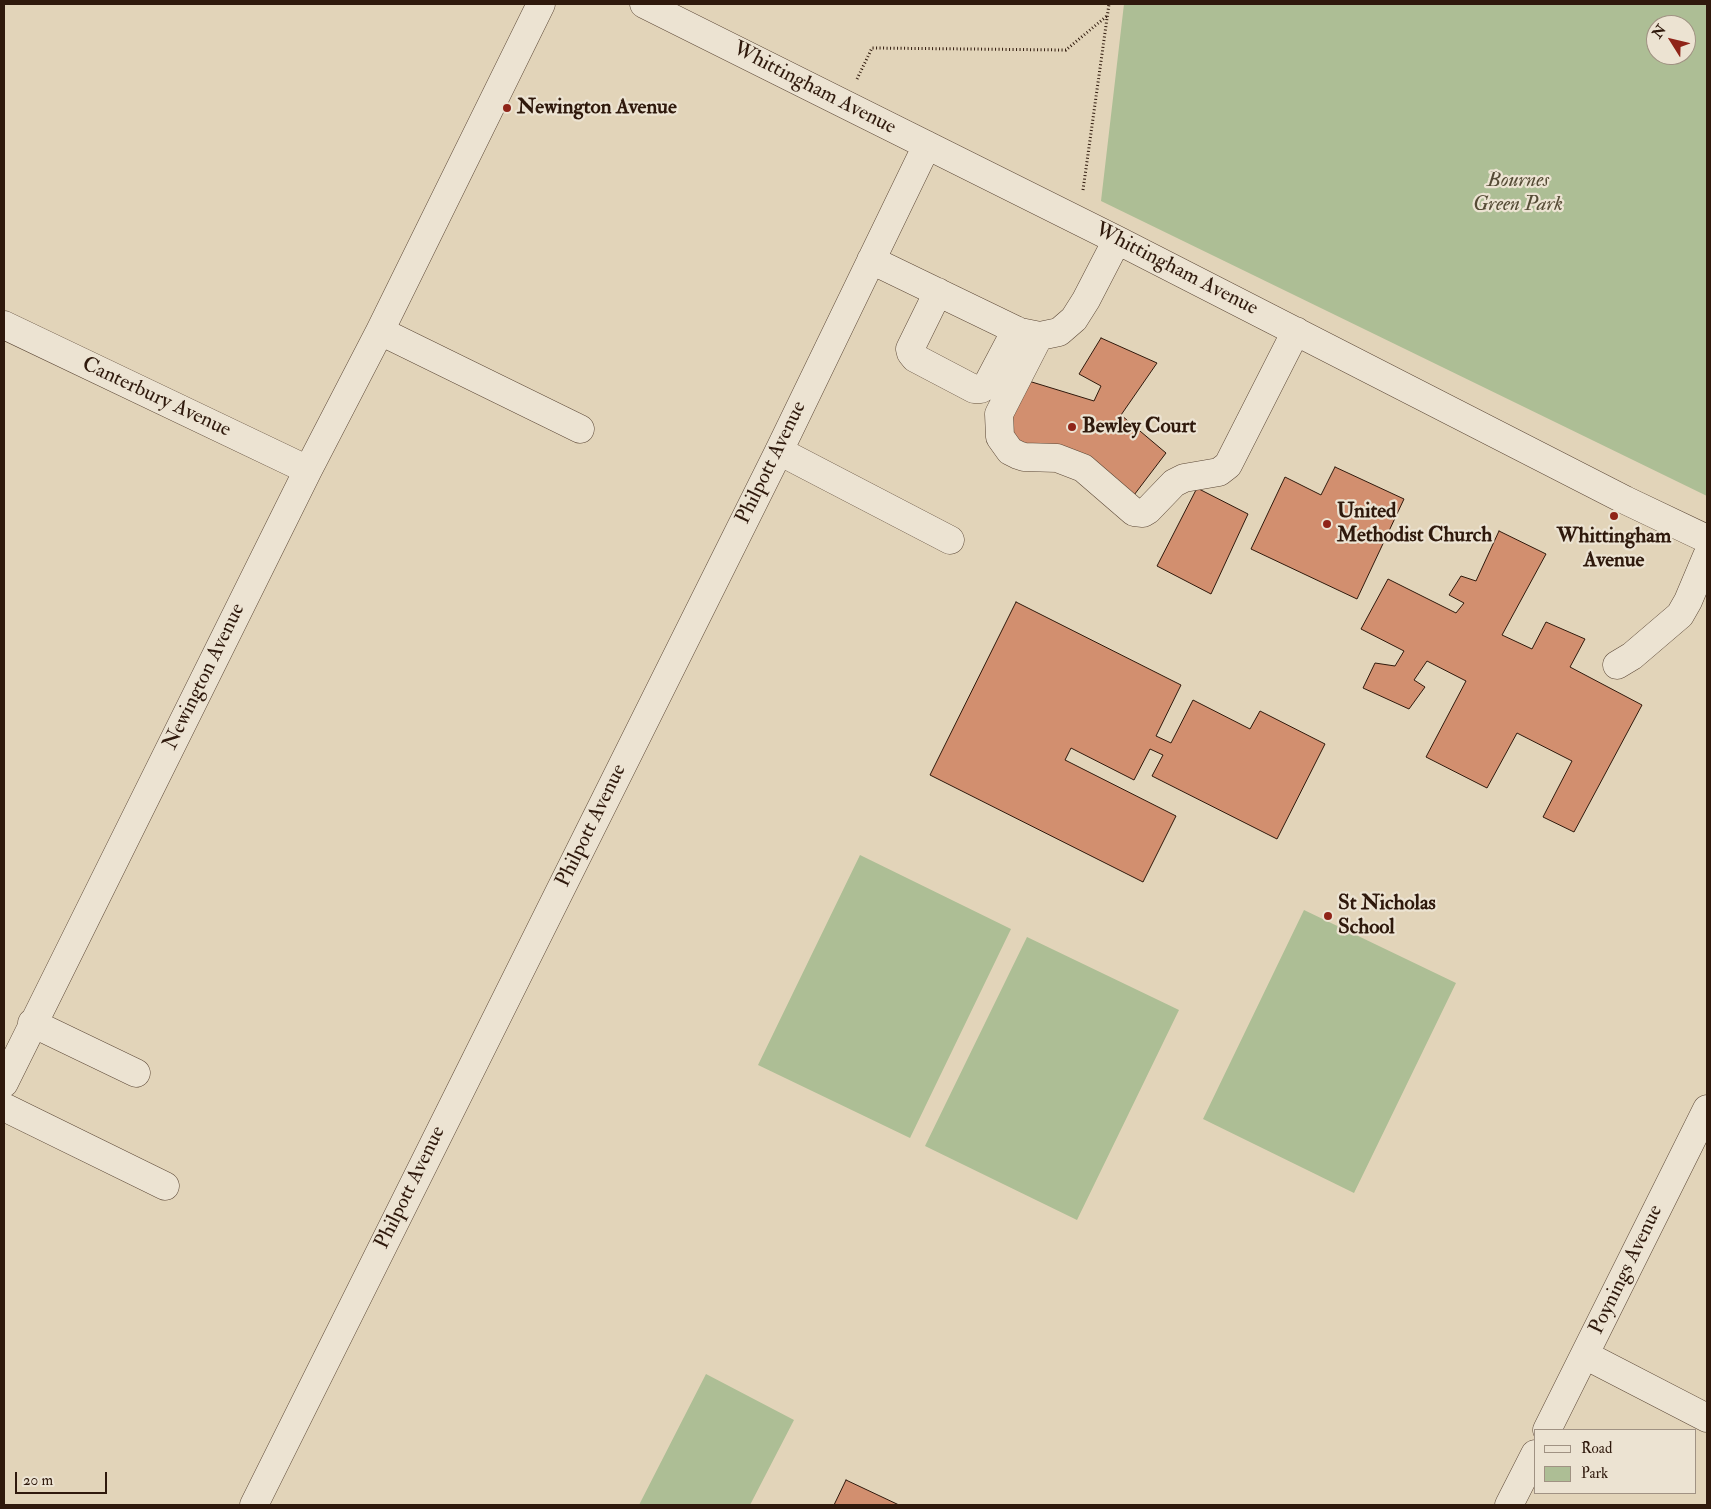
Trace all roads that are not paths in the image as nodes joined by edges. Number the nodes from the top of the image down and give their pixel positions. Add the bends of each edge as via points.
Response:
1 (540, 4) edge
2 (644, 4) edge
3 (927, 145) junction
4 (1117, 240) junction
5 (871, 260) junction
6 (938, 292) junction
7 (4, 326) edge
8 (380, 331) junction
9 (1296, 331) junction
10 (1027, 333) junction
11 (580, 429) dead end
12 (779, 451) junction
13 (308, 470) junction
14 (1707, 539) edge
15 (950, 540) dead end
16 (1707, 556) edge
17 (1617, 665) dead end
18 (32, 1023) junction
19 (136, 1073) dead end
20 (4, 1083) edge
21 (4, 1107) edge
22 (1707, 1110) edge
23 (165, 1186) dead end
24 (1585, 1355) junction
25 (1707, 1418) edge
26 (1548, 1429) edge
27 (1534, 1456) edge
28 (254, 1505) edge
29 (1508, 1505) edge

1 - 8 street, Newington Avenue
2 - 3 street, Whittingham Avenue
3 - 4 street, Whittingham Avenue
3 - 5 street, Philpott Avenue
4 - 9 street, Whittingham Avenue
4 - 10 street via 1074,319 1059,332
5 - 6 street
5 - 12 street, Philpott Avenue
6 - 10 street
6 - 10 street via 910,349 911,354 974,389 987,385
7 - 13 street, Canterbury Avenue
8 - 11 street
8 - 13 street, Newington Avenue
9 - 10 street via 1228,465 1219,472 1184,478 1143,513 1134,512 1083,468 1057,458 1024,457 1010,452 1000,437 999,414
9 - 14 street, Whittingham Avenue
12 - 15 street
12 - 28 street, Philpott Avenue
13 - 18 street, Newington Avenue
16 - 17 street via 1680,615
18 - 19 street
18 - 20 street, Newington Avenue
21 - 23 street
22 - 24 street, Poynings Avenue
24 - 25 street
24 - 26 street, Poynings Avenue
27 - 29 street

